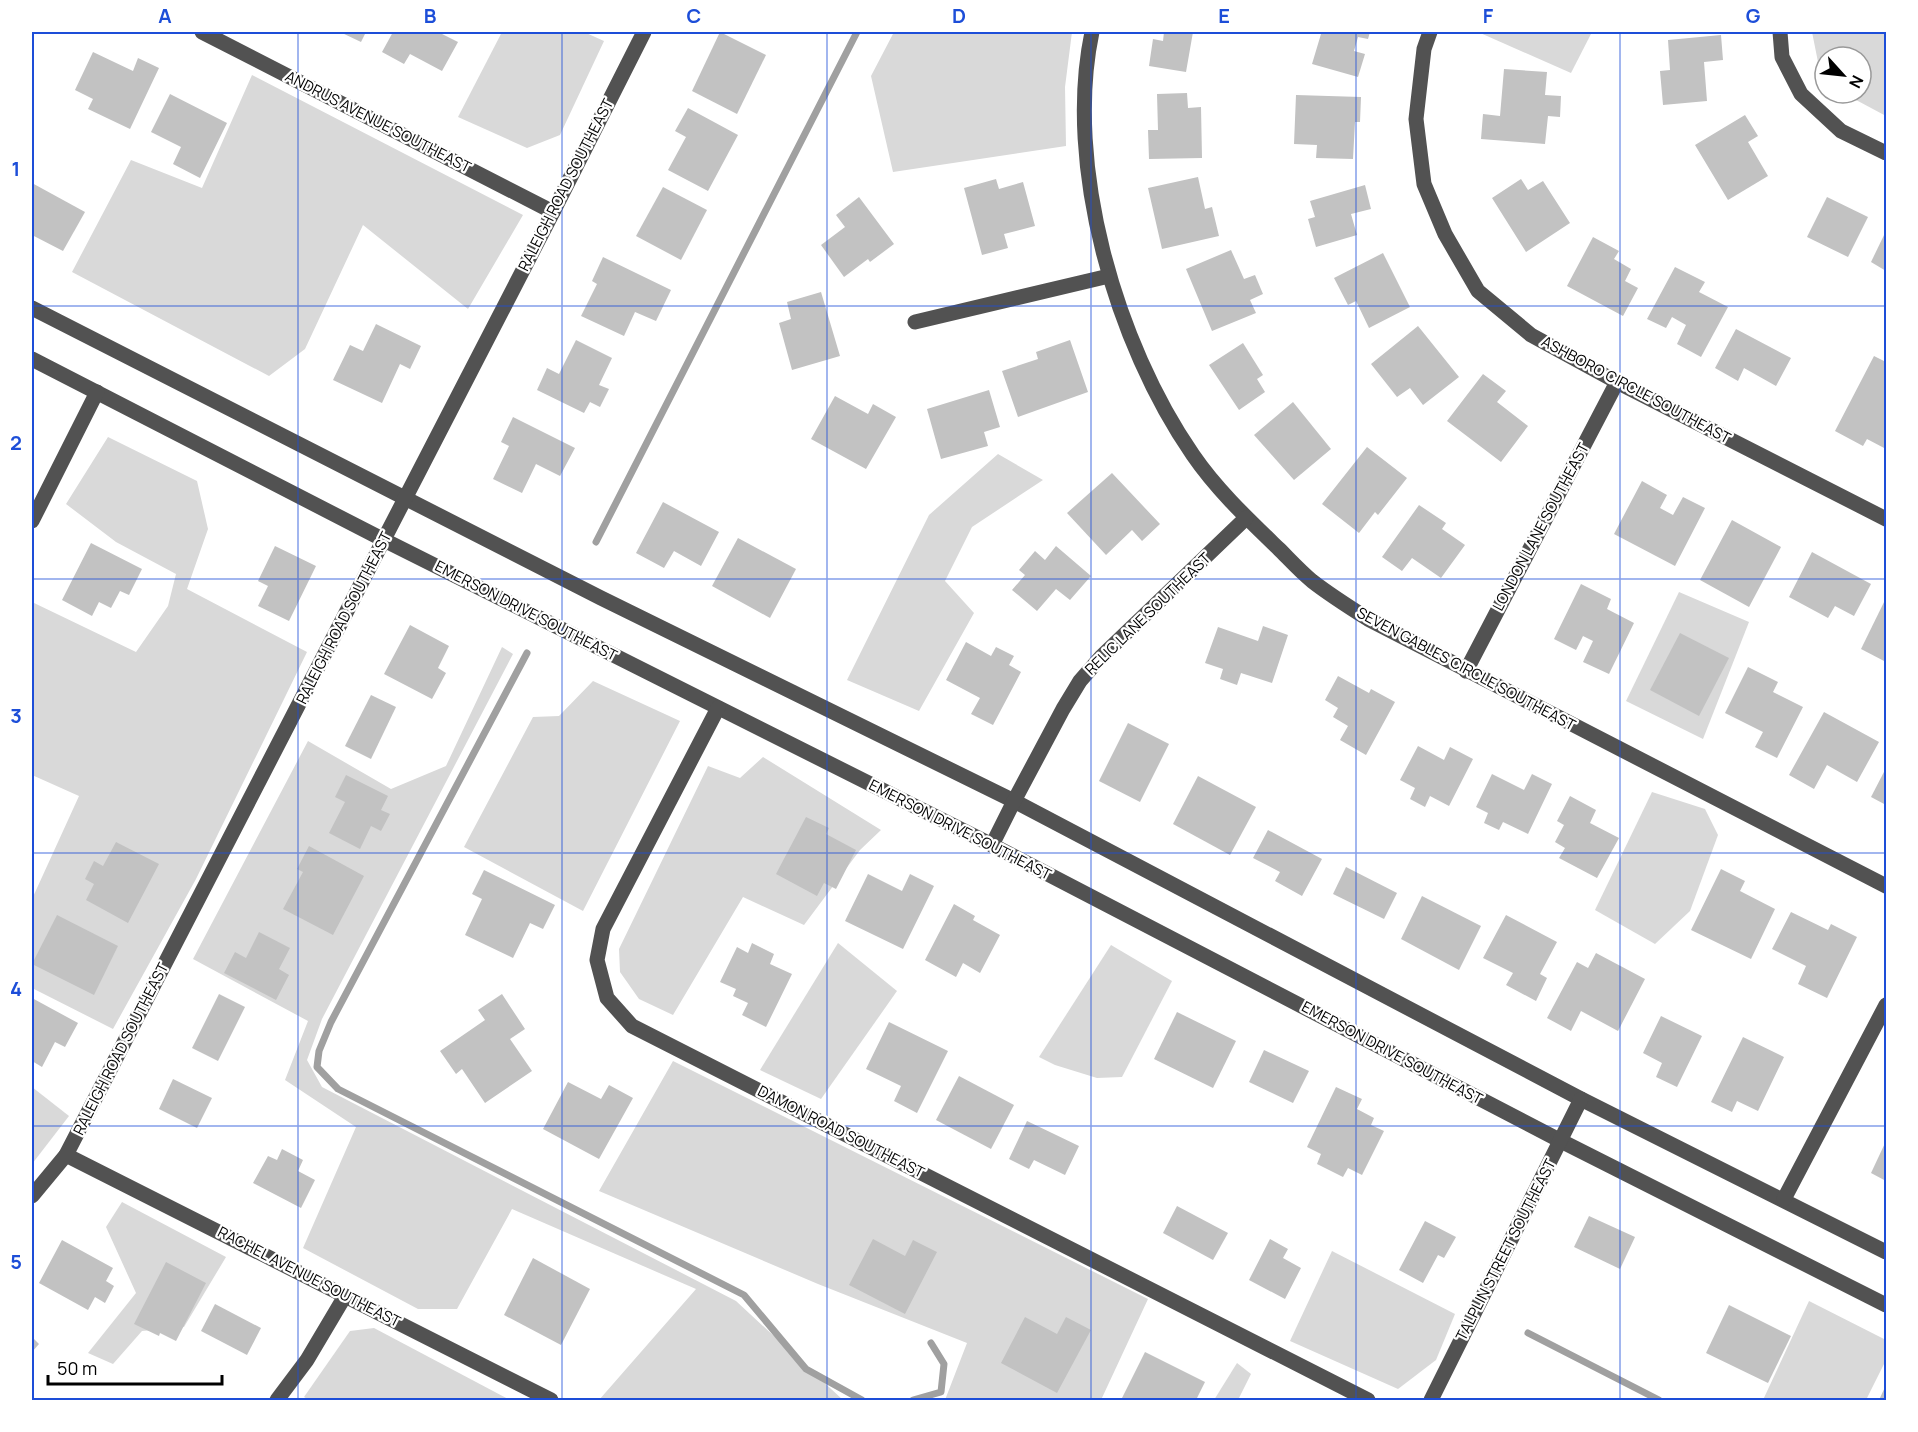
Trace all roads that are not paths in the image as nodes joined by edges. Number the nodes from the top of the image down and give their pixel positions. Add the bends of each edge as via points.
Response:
1 (202, 32) edge
2 (644, 32) edge
3 (1092, 32) edge
4 (1430, 32) edge
5 (1780, 32) edge
6 (1887, 153) edge
7 (553, 212) junction
8 (1109, 276) junction
9 (32, 308) edge
10 (915, 322) dead end
11 (32, 359) edge
12 (1617, 382) junction
13 (97, 392) junction
14 (405, 499) junction
15 (1246, 518) junction
16 (1887, 519) edge
17 (32, 521) edge
18 (384, 540) junction
19 (1466, 671) junction
20 (718, 708) junction
21 (1014, 801) junction
22 (992, 845) junction
23 (1887, 886) edge
24 (1887, 1005) edge
25 (1581, 1100) junction
26 (1561, 1141) junction
27 (66, 1155) junction
28 (32, 1196) edge
29 (1784, 1199) junction
30 (1887, 1252) edge
31 (345, 1296) junction
32 (1887, 1305) edge
33 (277, 1401) edge
34 (550, 1401) edge
35 (1368, 1401) edge
36 (1431, 1401) edge

1 - 7 street, ANDRUS AVENUE SOUTHEAST
2 - 7 street, RALEIGH ROAD SOUTHEAST
3 - 8 street, SEVEN GABLES CIRCLE SOUTHEAST via 1084,116 1091,196
4 - 12 street, ASHBORO CIRCLE SOUTHEAST via 1424,49 1416,119 1424,184 1445,234 1478,291 1532,335
5 - 6 street via 1782,57 1801,94 1841,131
7 - 14 street, RALEIGH ROAD SOUTHEAST
8 - 10 street
8 - 15 street, SEVEN GABLES CIRCLE SOUTHEAST via 1156,394 1194,456
9 - 14 street
11 - 13 street, EMERSON DRIVE SOUTHEAST
12 - 16 street, ASHBORO CIRCLE SOUTHEAST
12 - 19 street, LONDON LANE SOUTHEAST
13 - 17 street
13 - 18 street, EMERSON DRIVE SOUTHEAST
14 - 18 street, RALEIGH ROAD SOUTHEAST
14 - 21 street
15 - 19 street, SEVEN GABLES CIRCLE SOUTHEAST via 1311,580 1368,619
15 - 21 street, RELIC LANE SOUTHEAST via 1080,681
18 - 20 street, EMERSON DRIVE SOUTHEAST
18 - 27 street, RALEIGH ROAD SOUTHEAST
19 - 23 street, SEVEN GABLES CIRCLE SOUTHEAST
20 - 22 street, EMERSON DRIVE SOUTHEAST
20 - 35 street, DAMON ROAD SOUTHEAST via 603,929 597,960 607,998 632,1026
21 - 22 street, RELIC LANE SOUTHEAST
21 - 25 street
22 - 26 street, EMERSON DRIVE SOUTHEAST
24 - 29 street
25 - 26 street, TALPLIN STREET SOUTHEAST
25 - 29 street
26 - 32 street, EMERSON DRIVE SOUTHEAST
26 - 36 street, TALPLIN STREET SOUTHEAST
27 - 28 street, RALEIGH ROAD SOUTHEAST
27 - 31 street, RACHEL AVENUE SOUTHEAST
29 - 30 street
31 - 33 street
31 - 34 street, RACHEL AVENUE SOUTHEAST

